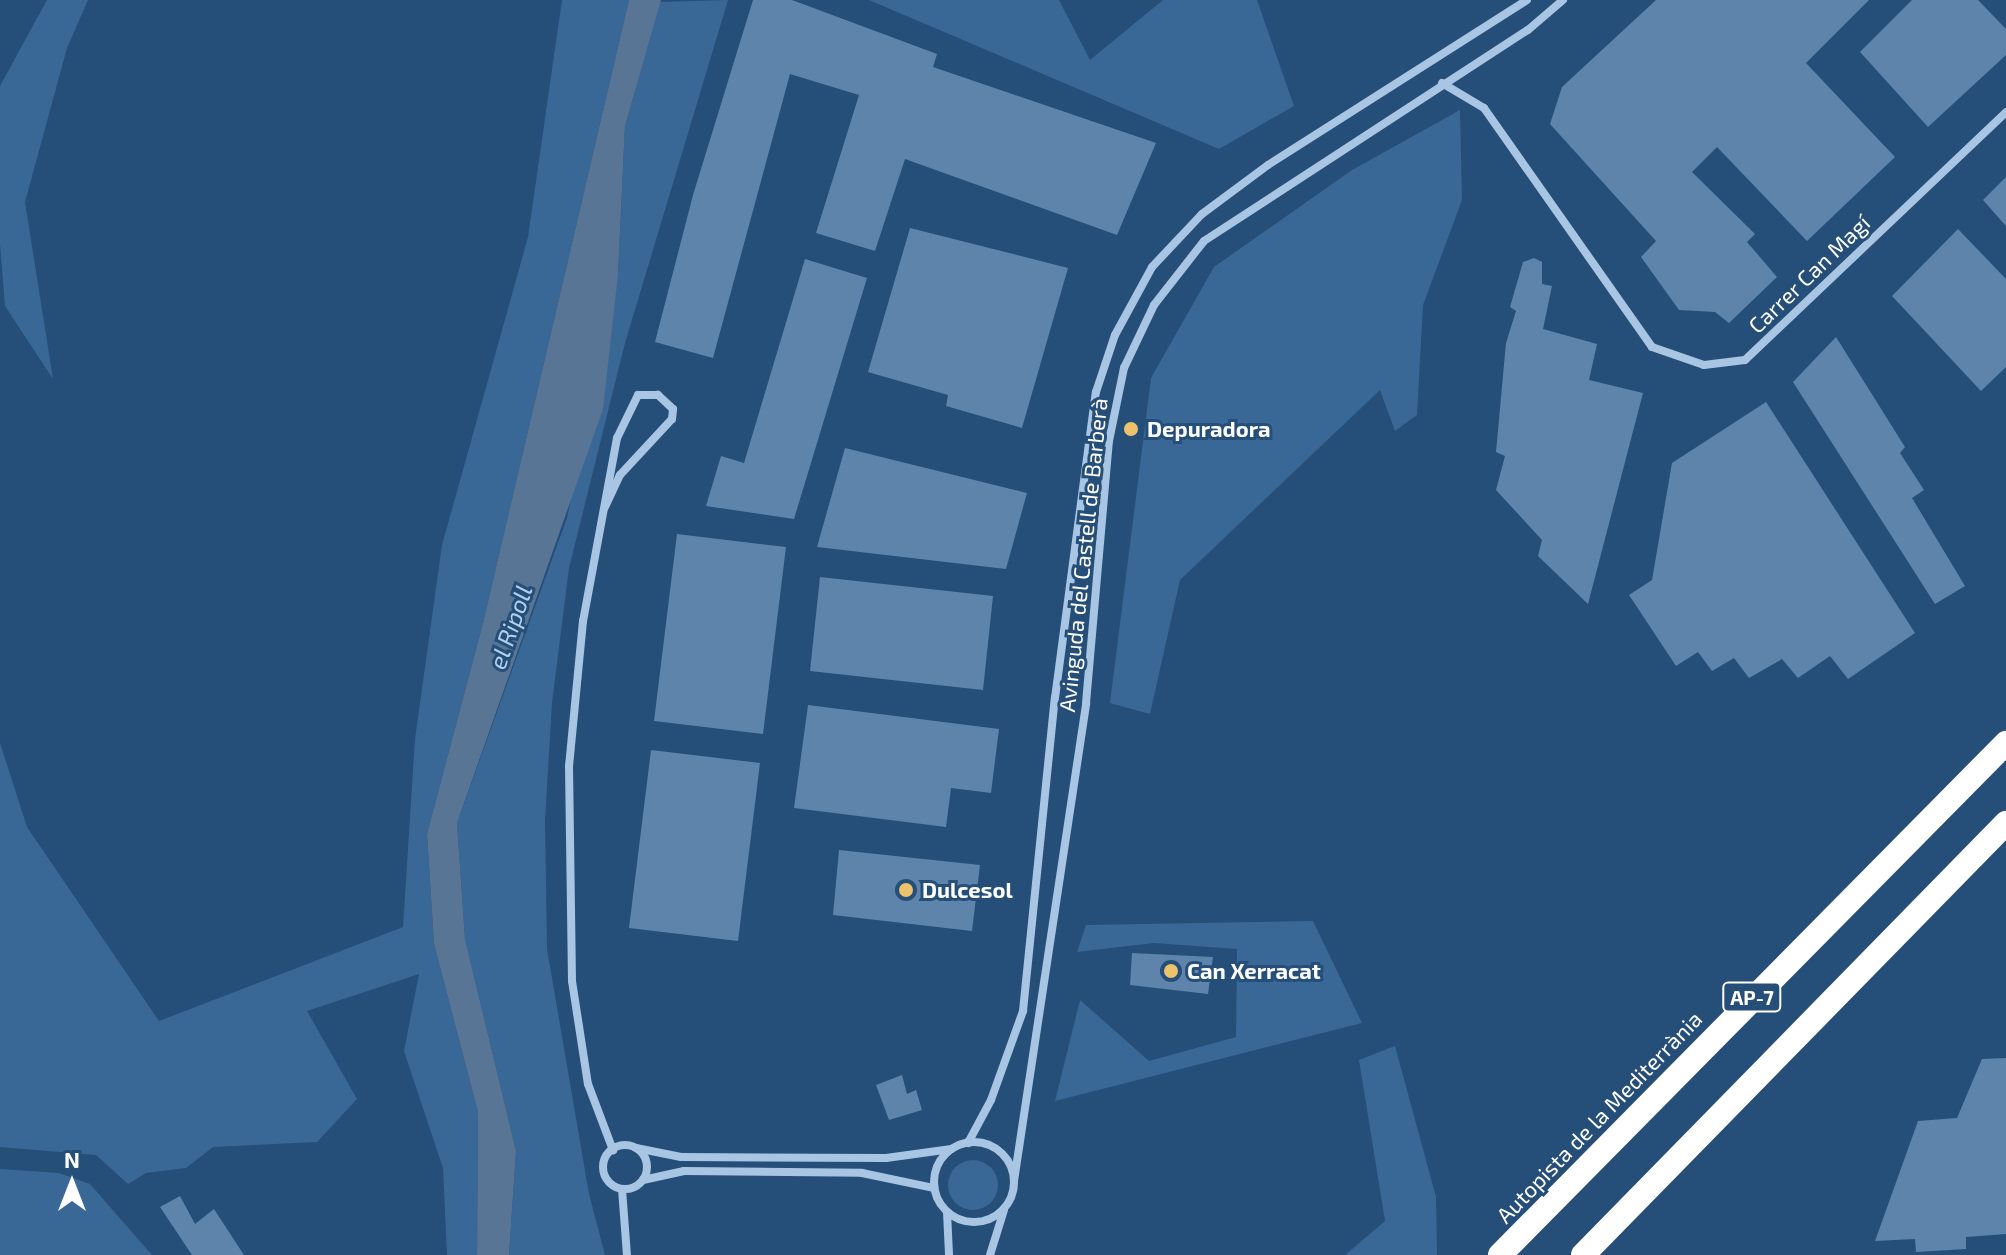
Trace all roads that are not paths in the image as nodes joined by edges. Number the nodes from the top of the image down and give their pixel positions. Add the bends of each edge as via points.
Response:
1 (1527, 0) edge
2 (1563, 0) edge
3 (1442, 83) junction
4 (2006, 112) edge
5 (605, 507) junction
6 (2006, 743) edge
7 (2006, 823) edge
8 (968, 1143) junction
9 (636, 1148) junction
10 (951, 1149) junction
11 (613, 1150) junction
12 (643, 1180) junction
13 (1014, 1181) junction
14 (934, 1188) junction
15 (622, 1189) junction
16 (1004, 1209) junction
17 (947, 1212) junction
18 (627, 1255) edge
19 (949, 1255) edge
20 (990, 1255) edge
21 (1500, 1255) edge
22 (1583, 1255) edge

1 - 8 street, Avinguda del Castell de Barberà via 1268,165 1202,214 1152,267 1115,335 1096,392 1055,698 1023,1011 991,1100
2 - 3 street, Avinguda del Castell de Barberà via 1528,30
3 - 4 street, Carrer Can Magí via 1484,108 1652,347 1704,365 1745,360
3 - 13 street, Avinguda del Castell de Barberà via 1204,241 1154,305 1124,368 1109,441 1086,703
5 - 5 street via 620,475 672,419 673,409 658,395 638,395 630,406 614,449
5 - 11 street via 583,621 566,825 572,981 588,1084
6 - 21 highway, Autopista de la Mediterrània / AP-7
7 - 22 highway, AP-7
8 - 10 street
8 - 13 street via 994,1148 1011,1168
9 - 10 street via 681,1157 886,1158
9 - 11 street
9 - 12 street via 645,1159
10 - 14 street via 937,1166
11 - 15 street via 604,1161 605,1176
12 - 14 street via 684,1171 862,1173
12 - 15 street
13 - 16 street
14 - 17 street
15 - 18 street
16 - 17 street via 970,1223
16 - 20 street
17 - 19 street

